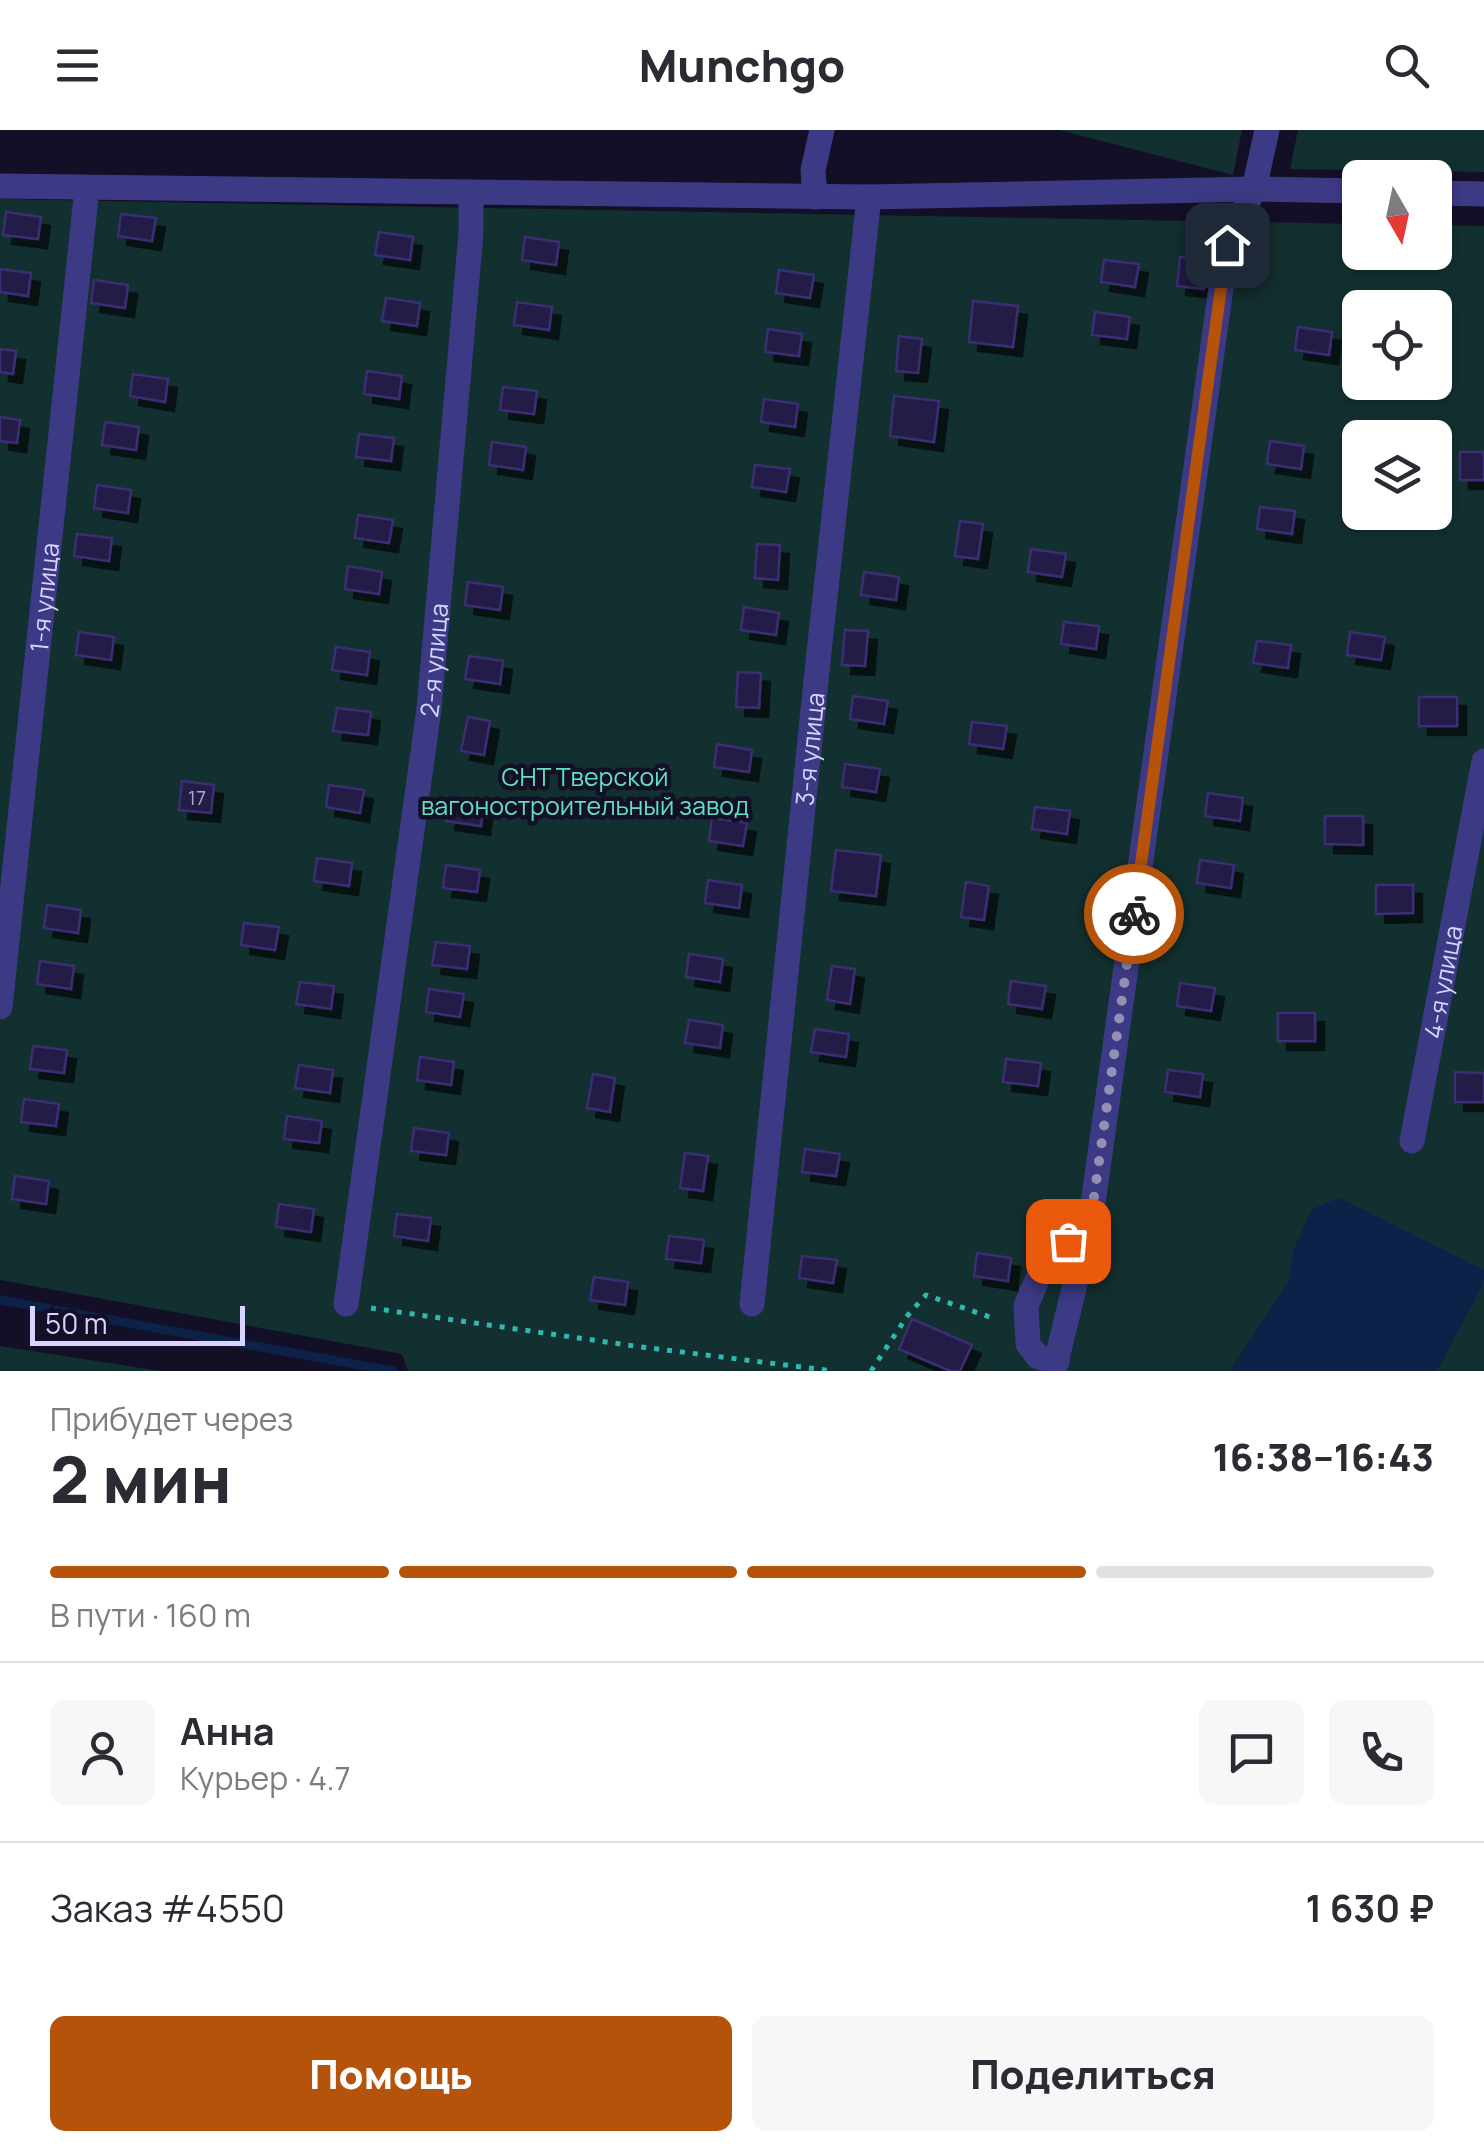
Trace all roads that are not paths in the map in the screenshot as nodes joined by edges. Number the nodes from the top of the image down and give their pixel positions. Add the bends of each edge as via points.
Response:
1 (822, 130) edge
2 (1268, 130) edge
3 (0, 186) edge
4 (87, 188) junction
5 (1254, 189) junction
6 (1342, 191) edge
7 (471, 192) junction
8 (1452, 193) edge
9 (1484, 194) edge
10 (816, 197) junction
11 (869, 198) junction
12 (1484, 761) edge
13 (0, 1007) edge
14 (1412, 1141) dead end
15 (1091, 1218) junction
16 (346, 1304) road end
17 (752, 1304) dead end
18 (1055, 1366) edge

1 - 10 street
2 - 5 street
3 - 4 street
4 - 7 street
4 - 13 street, 1-я улица
5 - 6 street
5 - 11 street
5 - 15 street via 1227,245
7 - 10 street
7 - 16 street, 2-я улица via 429,709
8 - 9 street
10 - 11 street
11 - 17 street, 3-я улица
12 - 14 street, 4-я улица
15 - 18 street
15 - 18 street via 1044,1264 1026,1306 1028,1344

